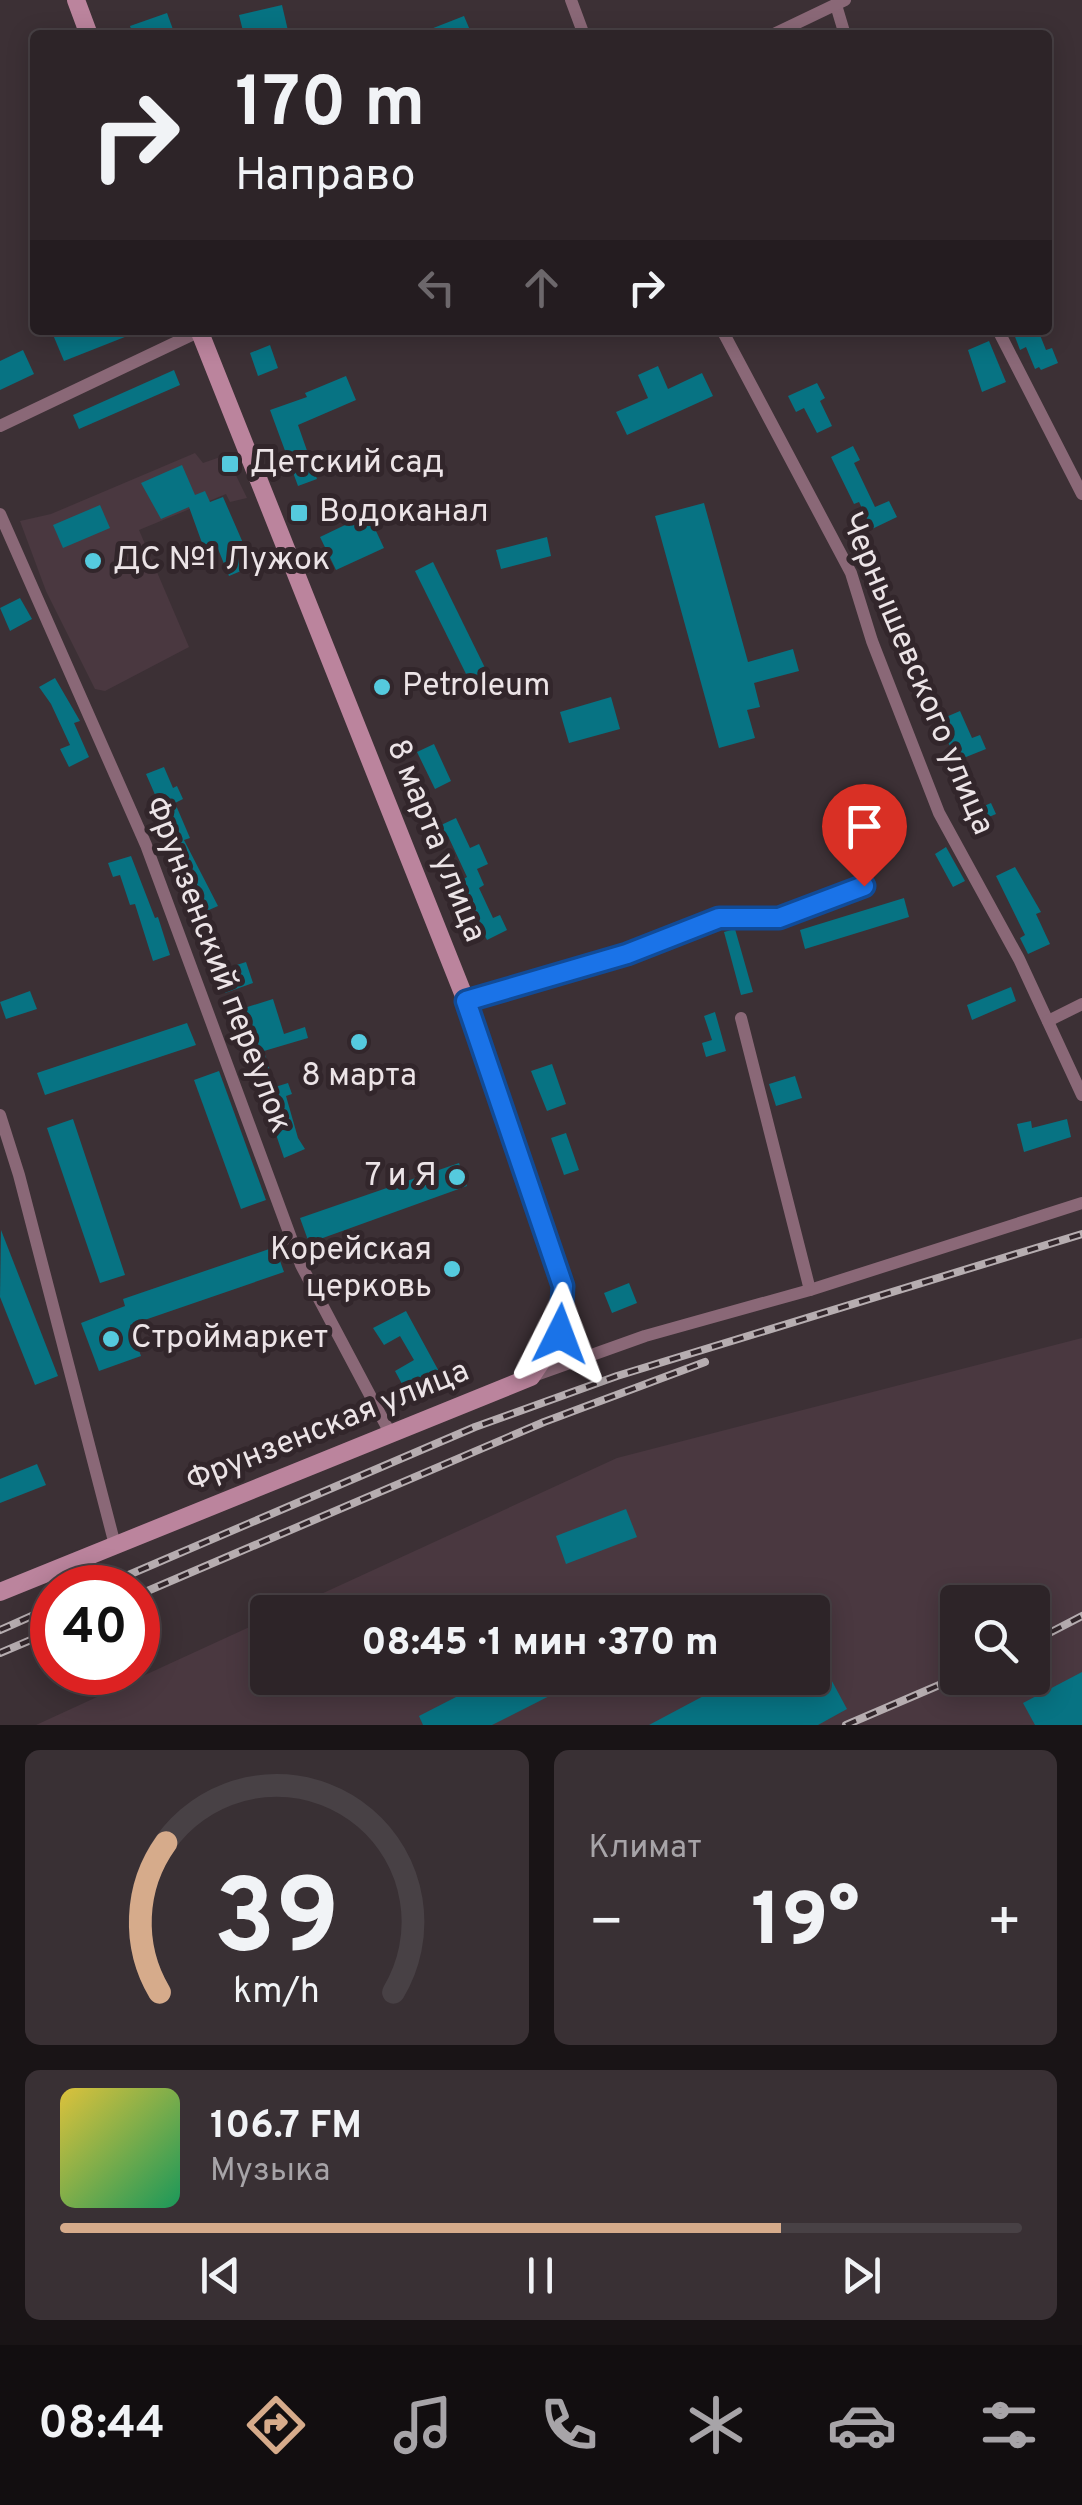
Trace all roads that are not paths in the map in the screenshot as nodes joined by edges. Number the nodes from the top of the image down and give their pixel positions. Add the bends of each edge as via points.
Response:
1 (76, 0) edge
2 (572, 0) edge
3 (840, 2) edge
4 (87, 30) edge
5 (582, 30) edge
6 (782, 30) edge
7 (844, 30) edge
8 (190, 335) edge
9 (202, 335) edge
10 (725, 335) edge
11 (1001, 335) edge
12 (0, 426) edge
13 (1082, 494) edge
14 (0, 514) edge
15 (864, 886) dead end
16 (466, 1001) junction
17 (1082, 1004) edge
18 (740, 1018) dead end
19 (1048, 1022) junction
20 (1082, 1095) edge
21 (0, 1115) edge
22 (1082, 1203) edge
23 (810, 1290) junction
24 (530, 1376) junction
25 (389, 1432) junction
26 (116, 1545) junction
27 (0, 1592) edge

1 - 4 street
2 - 5 street
3 - 6 street
3 - 7 street
8 - 12 street
9 - 16 street, 8 марта улица
10 - 19 street, Чернышевского улица via 850,573 939,813
11 - 13 street
14 - 25 street, Фрунзенский переулок via 146,846 300,1265
15 - 16 lane via 779,918 719,918 627,954
16 - 24 street, 8 марта улица via 563,1286 560,1334
17 - 19 street
18 - 23 street
19 - 20 street, Чернышевского улица
21 - 26 street
22 - 23 street, Фрунзенская улица
23 - 24 street, Фрунзенская улица
24 - 25 street, Фрунзенская улица
25 - 26 street, Фрунзенская улица
26 - 27 street, Фрунзенская улица

